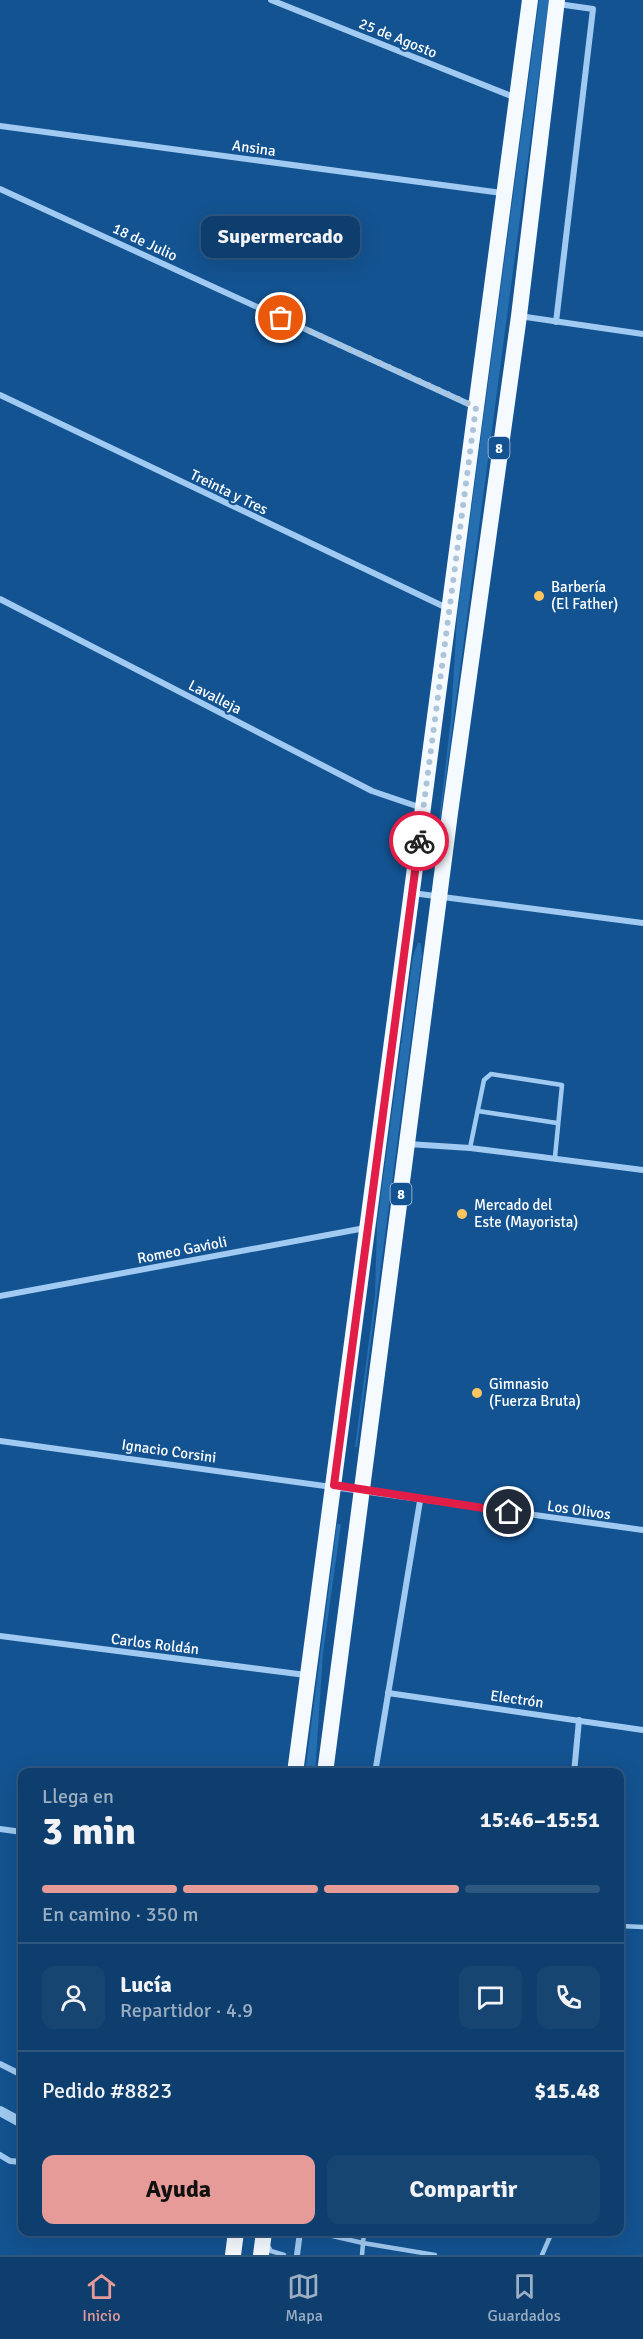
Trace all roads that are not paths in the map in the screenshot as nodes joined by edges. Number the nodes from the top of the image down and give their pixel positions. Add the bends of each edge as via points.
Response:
1 (271, 0) edge
2 (530, 0) edge
3 (557, 2) edge
4 (517, 99) junction
5 (0, 126) edge
6 (0, 189) edge
7 (505, 193) junction
8 (519, 316) junction
9 (556, 322) junction
10 (643, 334) edge
11 (0, 395) edge
12 (476, 407) junction
13 (0, 599) edge
14 (449, 609) junction
15 (423, 808) junction
16 (412, 893) junction
17 (439, 896) junction
18 (643, 923) edge
19 (478, 1111) junction
20 (557, 1123) junction
21 (408, 1144) junction
22 (470, 1148) junction
23 (555, 1158) junction
24 (643, 1170) edge
25 (368, 1227) junction
26 (0, 1296) edge
27 (0, 1441) edge
28 (334, 1485) junction
29 (361, 1491) junction
30 (420, 1500) junction
31 (643, 1530) edge
32 (0, 1636) edge
33 (308, 1675) junction
34 (388, 1693) junction
35 (579, 1720) junction
36 (643, 1730) edge
37 (296, 1768) edge
38 (325, 1768) edge
39 (376, 1768) edge
40 (574, 1768) edge
41 (0, 1829) edge
42 (18, 1831) edge
43 (624, 1926) edge
44 (643, 1928) edge
45 (0, 2064) edge
46 (18, 2073) edge
47 (0, 2111) edge
48 (18, 2121) edge
49 (0, 2155) edge
50 (18, 2162) edge
51 (235, 2236) edge
52 (261, 2236) edge
53 (263, 2236) edge
54 (299, 2236) edge
55 (332, 2236) edge
56 (364, 2236) edge
57 (550, 2236) edge
58 (363, 2243) junction
59 (233, 2255) edge
60 (261, 2255) edge
61 (284, 2255) edge
62 (297, 2255) edge
63 (362, 2255) edge
64 (435, 2255) edge
65 (542, 2255) edge

1 - 4 street, 25 de Agosto
2 - 4 highway, 8
3 - 8 highway, 8
3 - 9 street via 593,9
4 - 7 highway, 8
5 - 7 street, Ansina
6 - 12 street, 18 de Julio
7 - 12 highway, 8
8 - 9 street
8 - 17 highway, 8
9 - 10 street
11 - 14 street, Treinta y Tres
12 - 14 highway, 8
13 - 15 street, Lavalleja via 372,791
14 - 15 highway, 8
15 - 16 highway, 8
16 - 17 street
16 - 25 highway, 8
17 - 18 street
17 - 21 highway, 8
19 - 20 lane
19 - 20 lane via 484,1080 491,1074 559,1083 564,1088
19 - 22 lane
20 - 23 lane
21 - 22 street
21 - 29 highway, 8
22 - 23 street
23 - 24 street
25 - 26 street, Romeo Gavioli
25 - 28 highway, 8
27 - 28 street, Ignacio Corsini
28 - 29 street, Los Olivos
28 - 33 highway, 8
29 - 30 street, Los Olivos
29 - 38 highway, 8
30 - 31 street, Los Olivos
30 - 34 street
32 - 33 street, Carlos Roldán
33 - 37 highway, 8
34 - 35 street, Electrón
34 - 39 street
35 - 36 street, Electrón
35 - 40 street
41 - 42 street
43 - 44 lane
45 - 46 street
47 - 48 street
49 - 50 street
51 - 59 highway
52 - 60 highway
53 - 61 lane via 271,2251
54 - 62 street
55 - 58 lane
56 - 58 lane
57 - 65 lane
58 - 63 lane
58 - 64 lane

